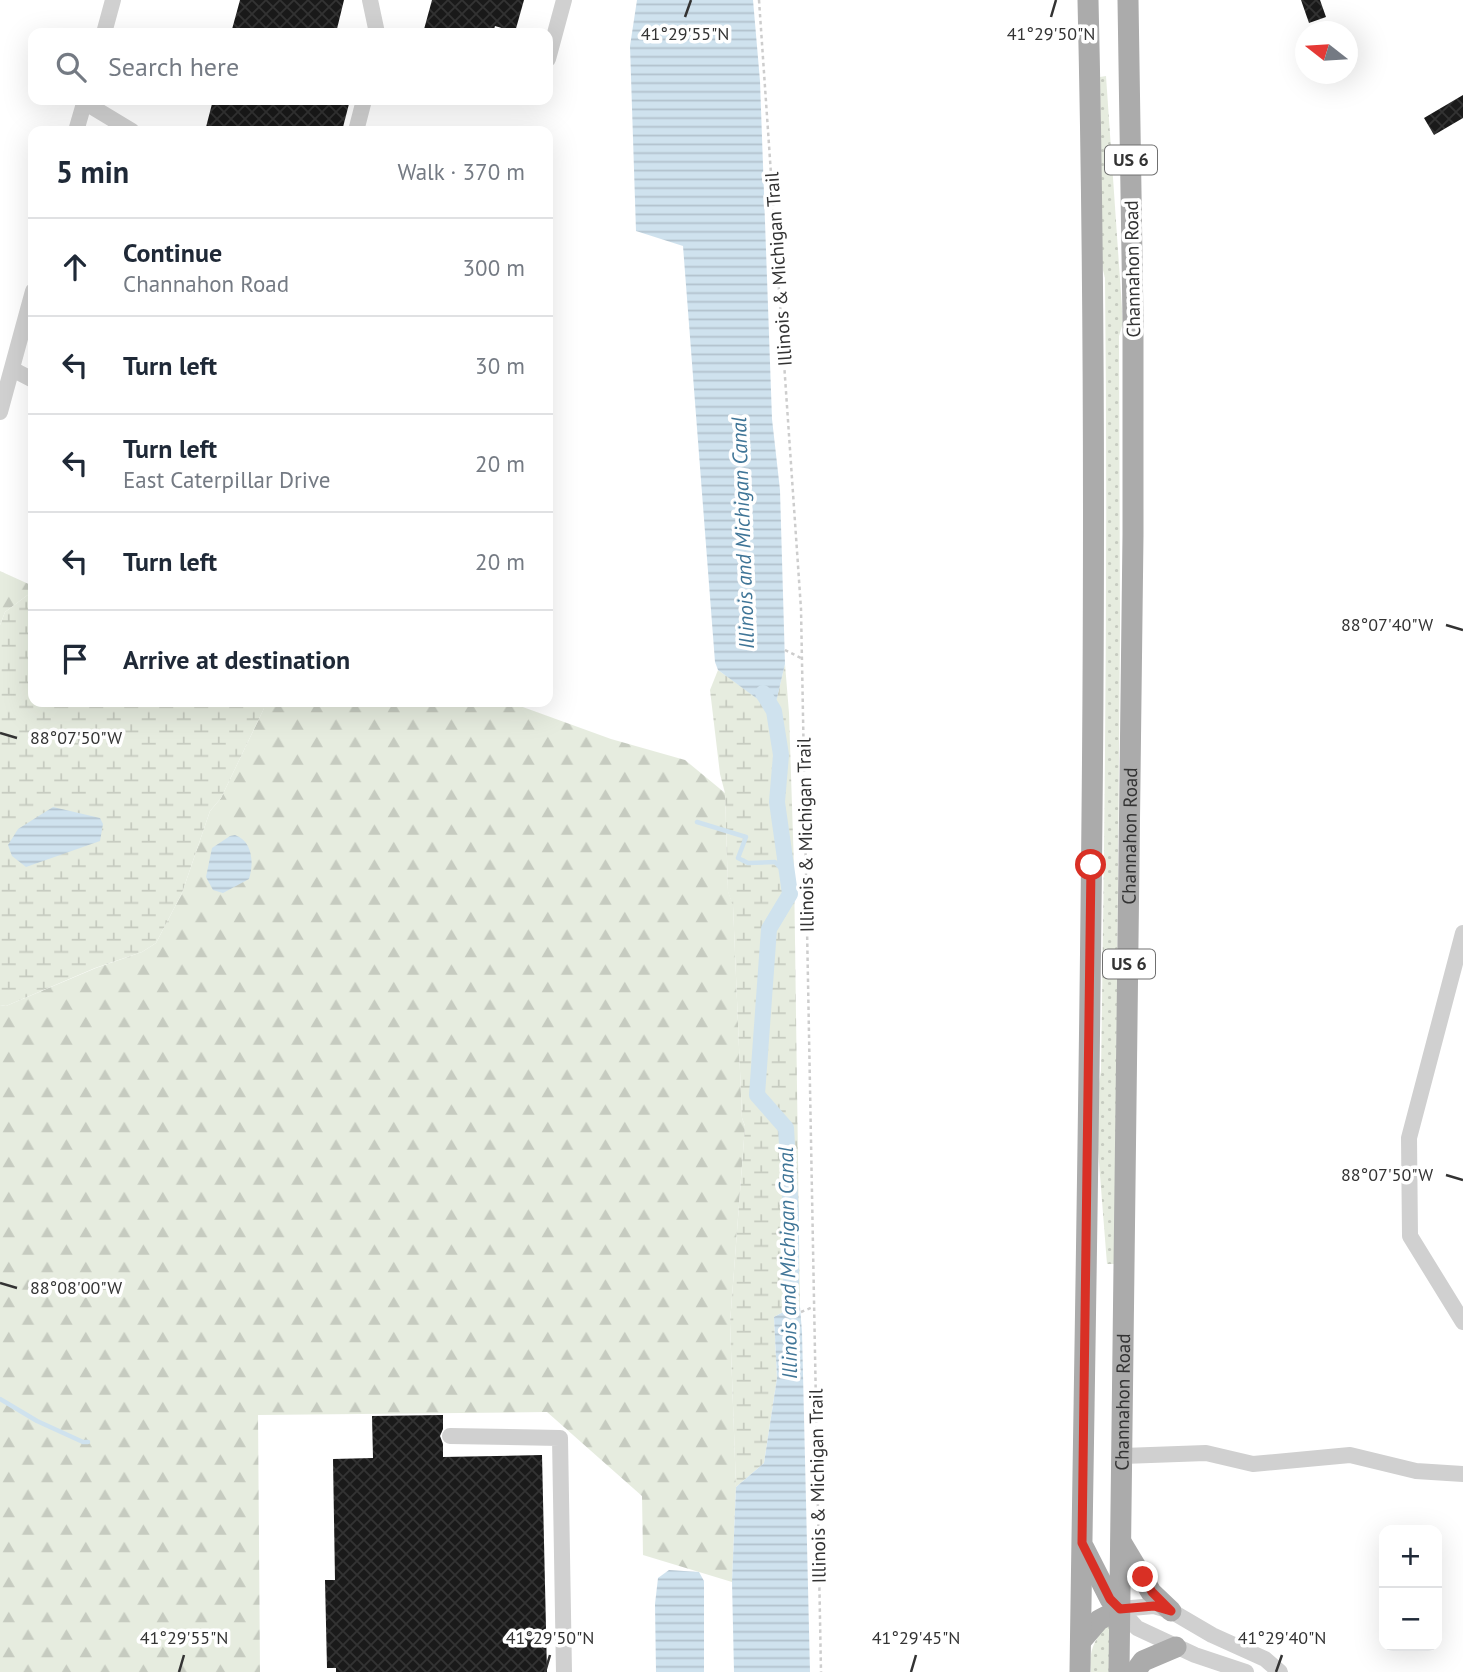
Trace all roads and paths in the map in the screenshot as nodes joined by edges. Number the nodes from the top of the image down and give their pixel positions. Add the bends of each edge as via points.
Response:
1 (113, 0) edge
2 (370, 0) edge
3 (564, 0) edge
4 (759, 0) edge
5 (1088, 0) edge
6 (1128, 0) edge
7 (105, 28) edge
8 (375, 28) edge
9 (553, 41) edge
10 (84, 105) edge
11 (91, 105) edge
12 (363, 105) edge
13 (78, 126) edge
14 (124, 126) edge
15 (357, 126) edge
16 (28, 310) edge
17 (12, 369) junction
18 (28, 377) edge
19 (0, 412) edge
20 (785, 650) dead end
21 (802, 658) junction
22 (1463, 933) edge
23 (813, 1307) junction
24 (801, 1312) dead end
25 (1463, 1322) edge
26 (450, 1436) dead end
27 (1123, 1456) junction
28 (1463, 1474) edge
29 (1121, 1542) junction
30 (1082, 1543) junction
31 (1120, 1609) junction
32 (1171, 1611) junction
33 (1080, 1641) junction
34 (1176, 1647) junction
35 (564, 1672) edge
36 (821, 1672) edge
37 (1080, 1672) edge
38 (1119, 1672) edge
39 (1135, 1672) edge
40 (1246, 1672) edge
41 (1280, 1672) edge

1 - 7 street
2 - 8 street
3 - 9 street
4 - 21 path, Illinois & Michigan Trail
5 - 30 main road, Channahon Road / US 6 via 1093,620
6 - 27 main road, Channahon Road / US 6 via 1133,549
10 - 13 street
11 - 14 street
12 - 15 street
16 - 17 street
17 - 18 street
17 - 19 street
20 - 21 path
21 - 23 path, Illinois & Michigan Trail
22 - 25 street via 1409,1138 1410,1236
23 - 24 path
23 - 36 path, Illinois & Michigan Trail
26 - 35 street via 560,1438
27 - 28 street via 1206,1453 1253,1464 1350,1455 1416,1471
27 - 29 main road, Channahon Road / US 6
29 - 31 main road, Channahon Road / US 6
29 - 32 main road via 1152,1592
30 - 31 main road via 1110,1599
30 - 33 main road, Channahon Road / US 6
31 - 32 street via 1154,1606
31 - 33 main road via 1098,1620
31 - 34 street via 1137,1628
31 - 38 main road, Channahon Road / US 6
32 - 41 street via 1265,1658
33 - 37 main road, Channahon Road / US 6
34 - 39 main road via 1143,1661
34 - 40 street

